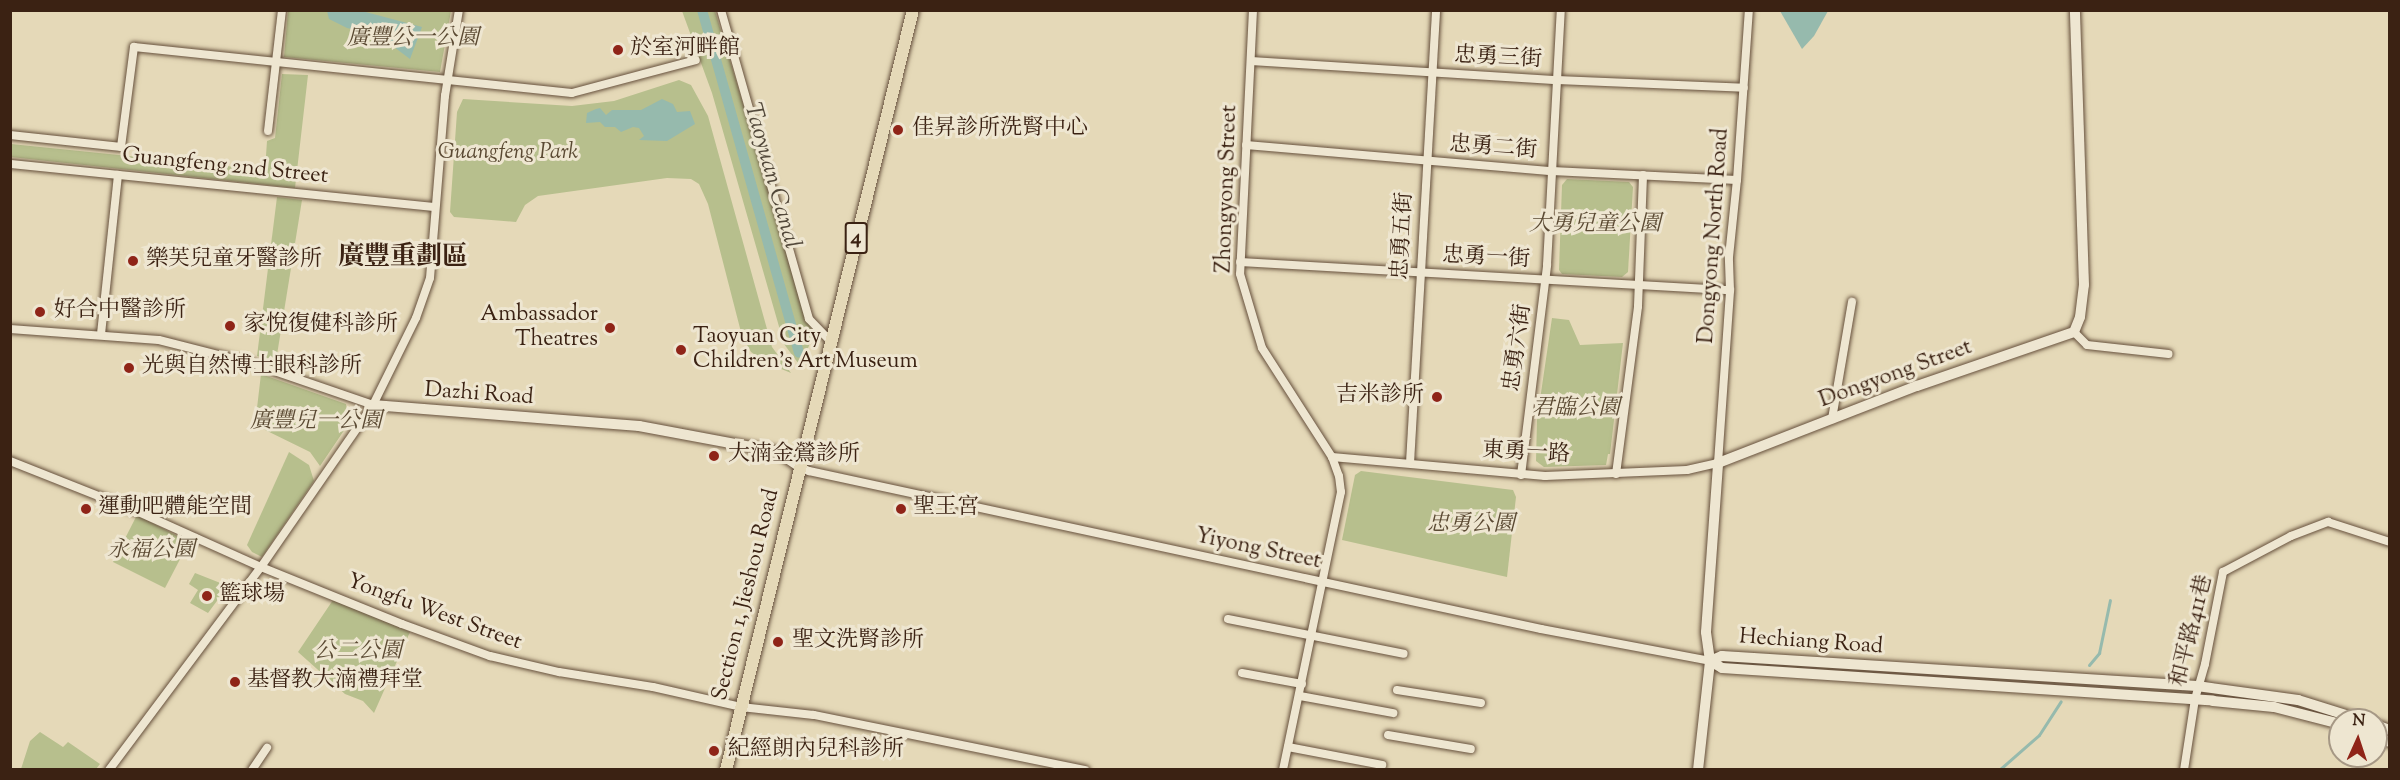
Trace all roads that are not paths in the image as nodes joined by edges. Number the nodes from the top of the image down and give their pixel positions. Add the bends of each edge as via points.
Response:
1 (282, 10) edge
2 (459, 10) edge
3 (722, 10) edge
4 (913, 10) edge
5 (1253, 10) edge
6 (1436, 10) edge
7 (1560, 10) edge
8 (1749, 10) edge
9 (2075, 10) edge
10 (696, 60) dead end
11 (1251, 61) junction
12 (276, 63) junction
13 (1431, 73) junction
14 (1557, 80) junction
15 (447, 81) junction
16 (1744, 87) junction
17 (268, 131) dead end
18 (10, 135) edge
19 (1246, 146) junction
20 (1426, 162) junction
21 (10, 164) edge
22 (1552, 171) junction
23 (118, 175) junction
24 (1644, 175) junction
25 (1737, 180) junction
26 (435, 207) junction
27 (1240, 262) junction
28 (1420, 273) junction
29 (1545, 281) junction
30 (1639, 286) junction
31 (1730, 290) junction
32 (1852, 302) dead end
33 (10, 329) edge
34 (2074, 332) junction
35 (101, 334) junction
36 (831, 342) junction
37 (2169, 354) dead end
38 (374, 405) junction
39 (1832, 419) junction
40 (1332, 457) junction
41 (10, 461) edge
42 (1410, 463) junction
43 (1718, 464) junction
44 (800, 467) junction
45 (1616, 474) junction
46 (1521, 475) junction
47 (2390, 542) edge
48 (261, 567) junction
49 (1322, 582) junction
50 (1228, 619) dead end
51 (1312, 635) junction
52 (1404, 654) dead end
53 (1710, 661) junction
54 (1242, 673) dead end
55 (1302, 684) junction
56 (2197, 686) junction
57 (1397, 690) dead end
58 (1299, 696) junction
59 (2194, 699) junction
60 (1481, 703) dead end
61 (741, 707) junction
62 (2328, 709) edge
63 (1393, 712) dead end
64 (2328, 721) edge
65 (1388, 735) dead end
66 (1288, 747) junction
67 (267, 748) dead end
68 (1471, 749) dead end
69 (1382, 765) dead end
70 (112, 768) edge
71 (252, 770) edge
72 (726, 770) edge
73 (1085, 770) edge
74 (1283, 770) edge
75 (1698, 770) edge
76 (2184, 770) edge

1 - 12 street
2 - 15 street
3 - 36 street via 809,319
4 - 36 main road, Section 1, Jieshou Road / 4
5 - 11 street, Zhongyong Street
6 - 13 street, 忠勇五街
7 - 14 street, 忠勇六街
8 - 16 street, Dongyong North Road
9 - 34 street via 2084,285
10 - 15 street via 572,93
11 - 13 street, 忠勇三街
11 - 19 street, Zhongyong Street
12 - 15 street
12 - 17 street
12 - 18 street via 134,47 121,147
13 - 14 street, 忠勇三街
13 - 20 street, 忠勇五街
14 - 16 street, 忠勇三街
14 - 22 street, 忠勇六街
15 - 26 street
16 - 25 street, Dongyong North Road
19 - 20 street, 忠勇二街
19 - 27 street, Zhongyong Street
20 - 22 street, 忠勇二街
20 - 28 street, 忠勇五街
21 - 23 street, Guangfeng 2nd Street
22 - 24 street, 忠勇二街
22 - 29 street, 忠勇六街
23 - 26 street, Guangfeng 2nd Street
23 - 35 street
24 - 25 street, 忠勇二街
24 - 30 street
25 - 31 street, Dongyong North Road via 1729,257
26 - 38 street via 430,278 416,318
27 - 28 street, 忠勇一街
27 - 40 street, Zhongyong Street via 1262,348
28 - 29 street, 忠勇一街
28 - 42 street, 忠勇五街
29 - 30 street, 忠勇一街
29 - 46 street, 忠勇六街
30 - 31 street, 忠勇一街
30 - 45 street
31 - 43 street, Dongyong North Road
32 - 39 street
33 - 35 street, Dazhi Road
34 - 37 street via 2087,345
34 - 39 street, Dongyong Street
35 - 38 street, Dazhi Road via 159,340 254,364
36 - 44 main road, Section 1, Jieshou Road / 4
38 - 44 street, Dazhi Road via 639,426 778,452
38 - 48 street
39 - 43 street, Dongyong Street
40 - 42 street, 東勇一路
40 - 49 street, Zhongyong Street via 1341,492
41 - 48 street, Yongfu West Street via 134,510
42 - 46 street, 東勇一路
43 - 45 street, 東勇一路
43 - 53 street via 1706,632
44 - 49 street, Yiyong Street
44 - 61 main road, Section 1, Jieshou Road / 4
45 - 46 street, 東勇一路
47 - 56 street, 和平路411巷 via 2328,522 2223,572
48 - 61 street, Yongfu West Street via 490,656
48 - 70 street
49 - 51 street, Zhongyong Street
49 - 53 street, Yiyong Street
50 - 51 street
51 - 52 street
51 - 55 street, Zhongyong Street
53 - 56 street, Hechiang Road via 1722,656
53 - 59 street, Hechiang Road via 1722,668
53 - 75 street
54 - 55 street
55 - 58 street, Zhongyong Street
56 - 59 street, 和平路411巷
56 - 62 street, Hechiang Road via 2298,700
57 - 60 street
58 - 63 street
58 - 66 street, Zhongyong Street
59 - 64 street, Hechiang Road via 2274,707
59 - 76 street, 和平路411巷
61 - 72 main road, Section 1, Jieshou Road / 4
61 - 73 street, Yongfu West Street via 814,715
65 - 68 street
66 - 69 street
66 - 74 street, Zhongyong Street
67 - 71 street

